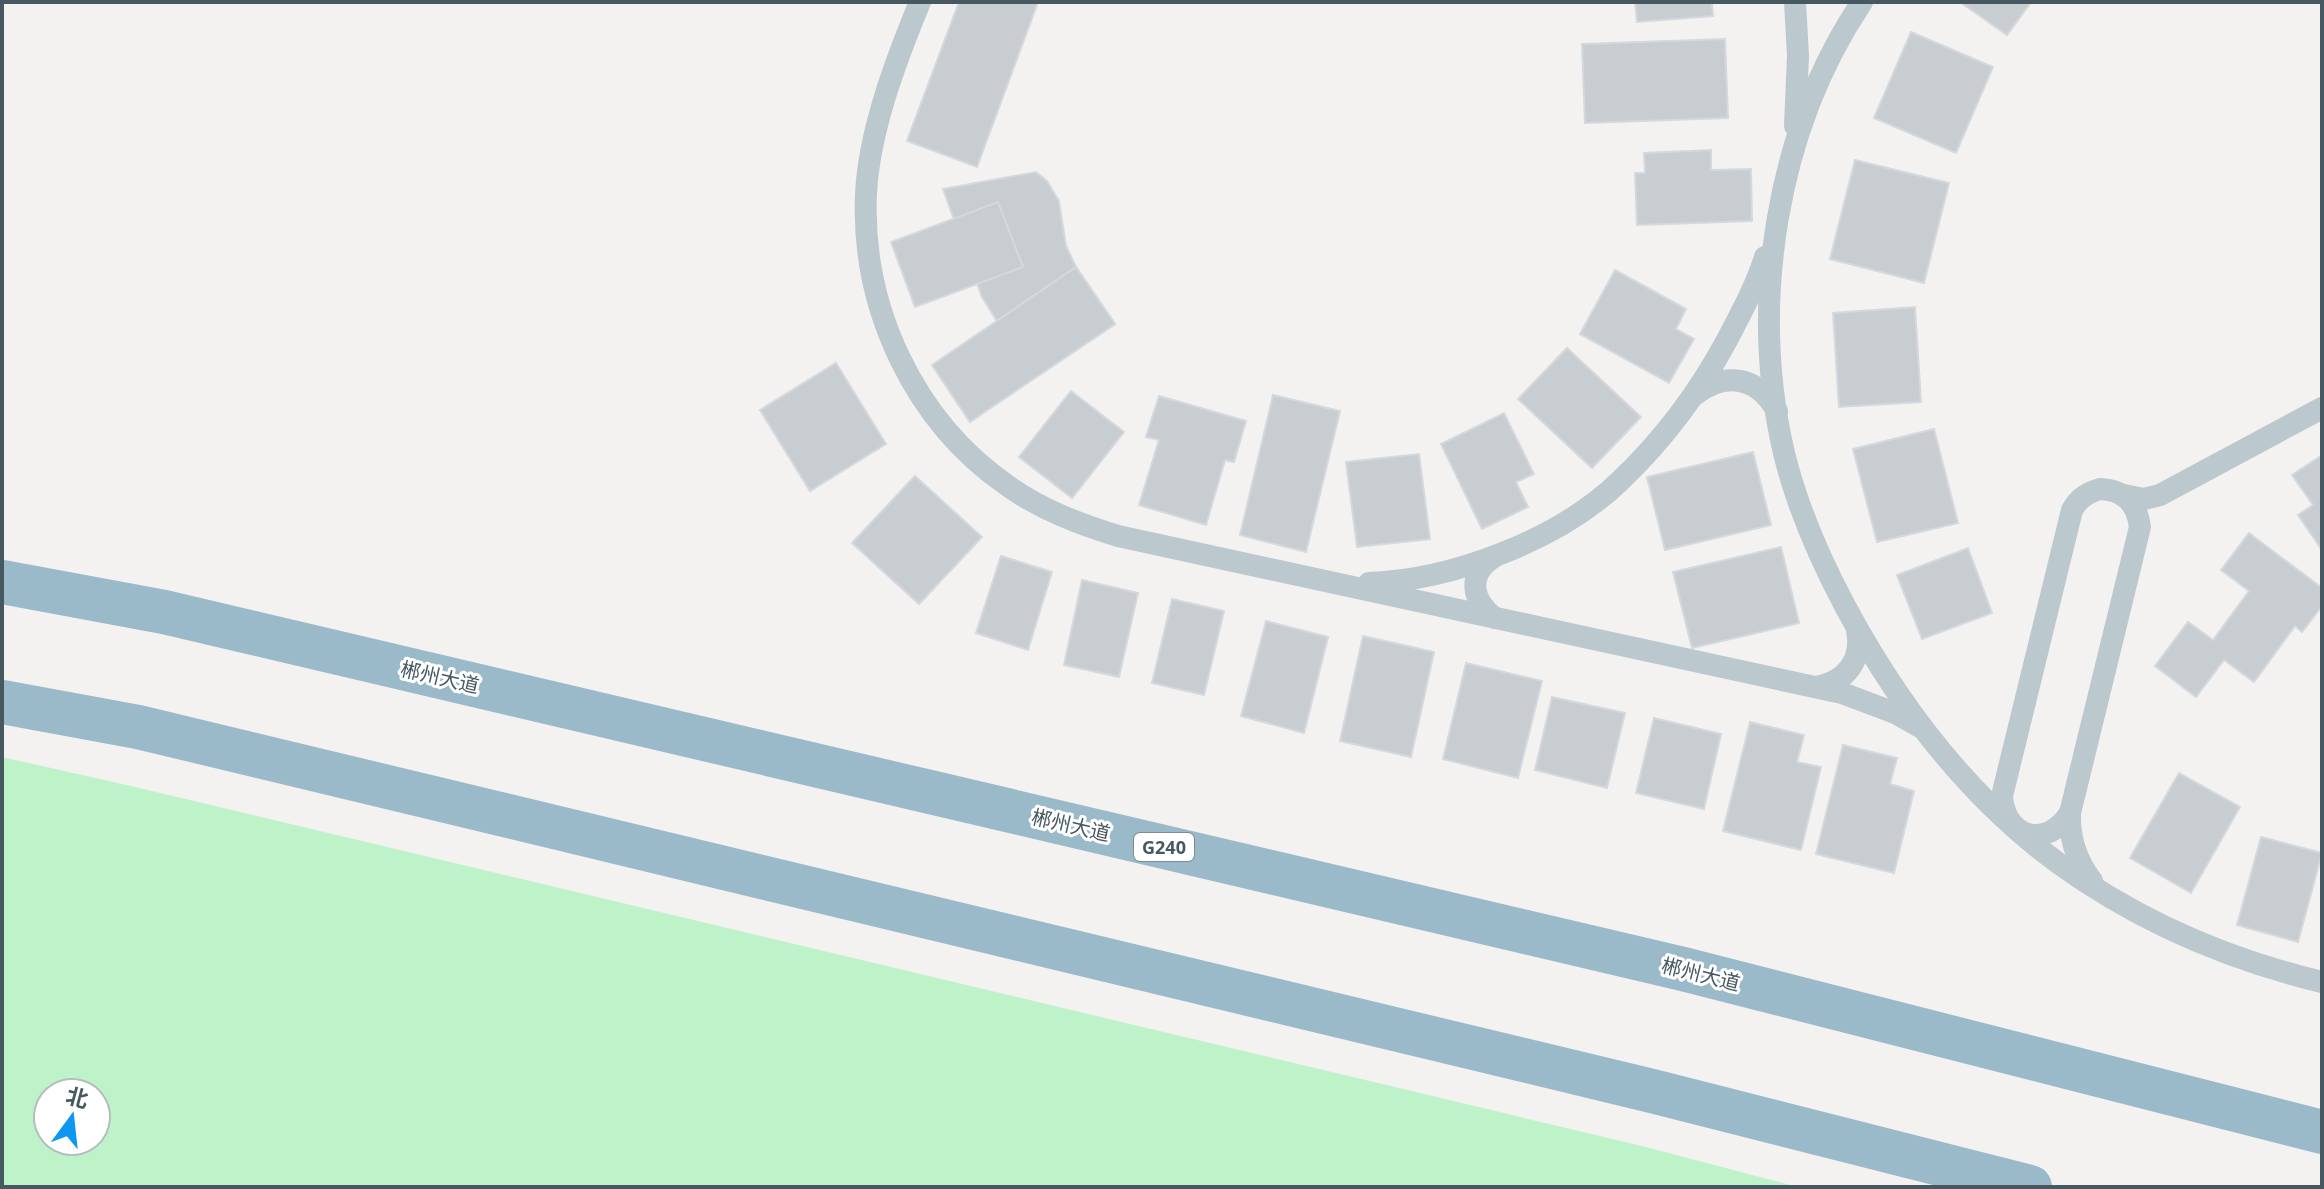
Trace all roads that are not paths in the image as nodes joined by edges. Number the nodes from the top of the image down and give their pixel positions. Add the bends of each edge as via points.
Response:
1 (920, 2) edge
2 (1795, 2) edge
3 (1862, 2) edge
4 (1778, 215) junction
5 (1687, 404) junction
6 (2322, 408) edge
7 (1777, 411) junction
8 (2124, 495) junction
9 (2160, 495) junction
10 (2140, 527) junction
11 (1499, 555) junction
12 (2, 582) edge
13 (1340, 584) junction
14 (1495, 618) junction
15 (1852, 618) junction
16 (1815, 687) junction
17 (2, 702) edge
18 (1920, 727) junction
19 (2009, 766) junction
20 (1961, 776) junction
21 (2070, 813) junction
22 (2017, 829) junction
23 (2110, 898) junction
24 (2322, 982) edge
25 (2322, 1132) edge
26 (2030, 1187) edge

1 - 13 lane via 872,148 866,222 873,282 885,325 923,401 976,461 1043,507 1080,524
2 - 4 lane via 1797,109
3 - 4 lane via 1829,59 1808,110
4 - 5 lane via 1741,313
4 - 7 lane via 1770,334
5 - 7 lane via 1709,385 1737,380 1761,390
5 - 11 lane via 1618,483 1541,536
6 - 9 lane
7 - 15 lane via 1801,510
8 - 9 lane
8 - 10 lane via 2139,514
8 - 19 lane via 2100,489 2078,500 2072,510
9 - 10 lane
10 - 21 lane
11 - 13 lane via 1420,578
11 - 14 lane via 1482,567 1475,587 1477,600
12 - 25 highway, 郴州大道 / G240 via 164,612 1683,969
13 - 14 lane
14 - 16 lane
15 - 16 lane via 1858,631 1856,659 1839,680
15 - 18 lane
16 - 18 lane via 1868,702
17 - 26 highway via 153,731 1621,1083
18 - 20 lane
19 - 20 lane via 1989,784
19 - 22 lane via 2003,808
20 - 22 lane
21 - 22 lane via 2053,831 2041,835
21 - 23 lane via 2074,852 2089,878
22 - 23 lane
23 - 24 lane via 2221,953

